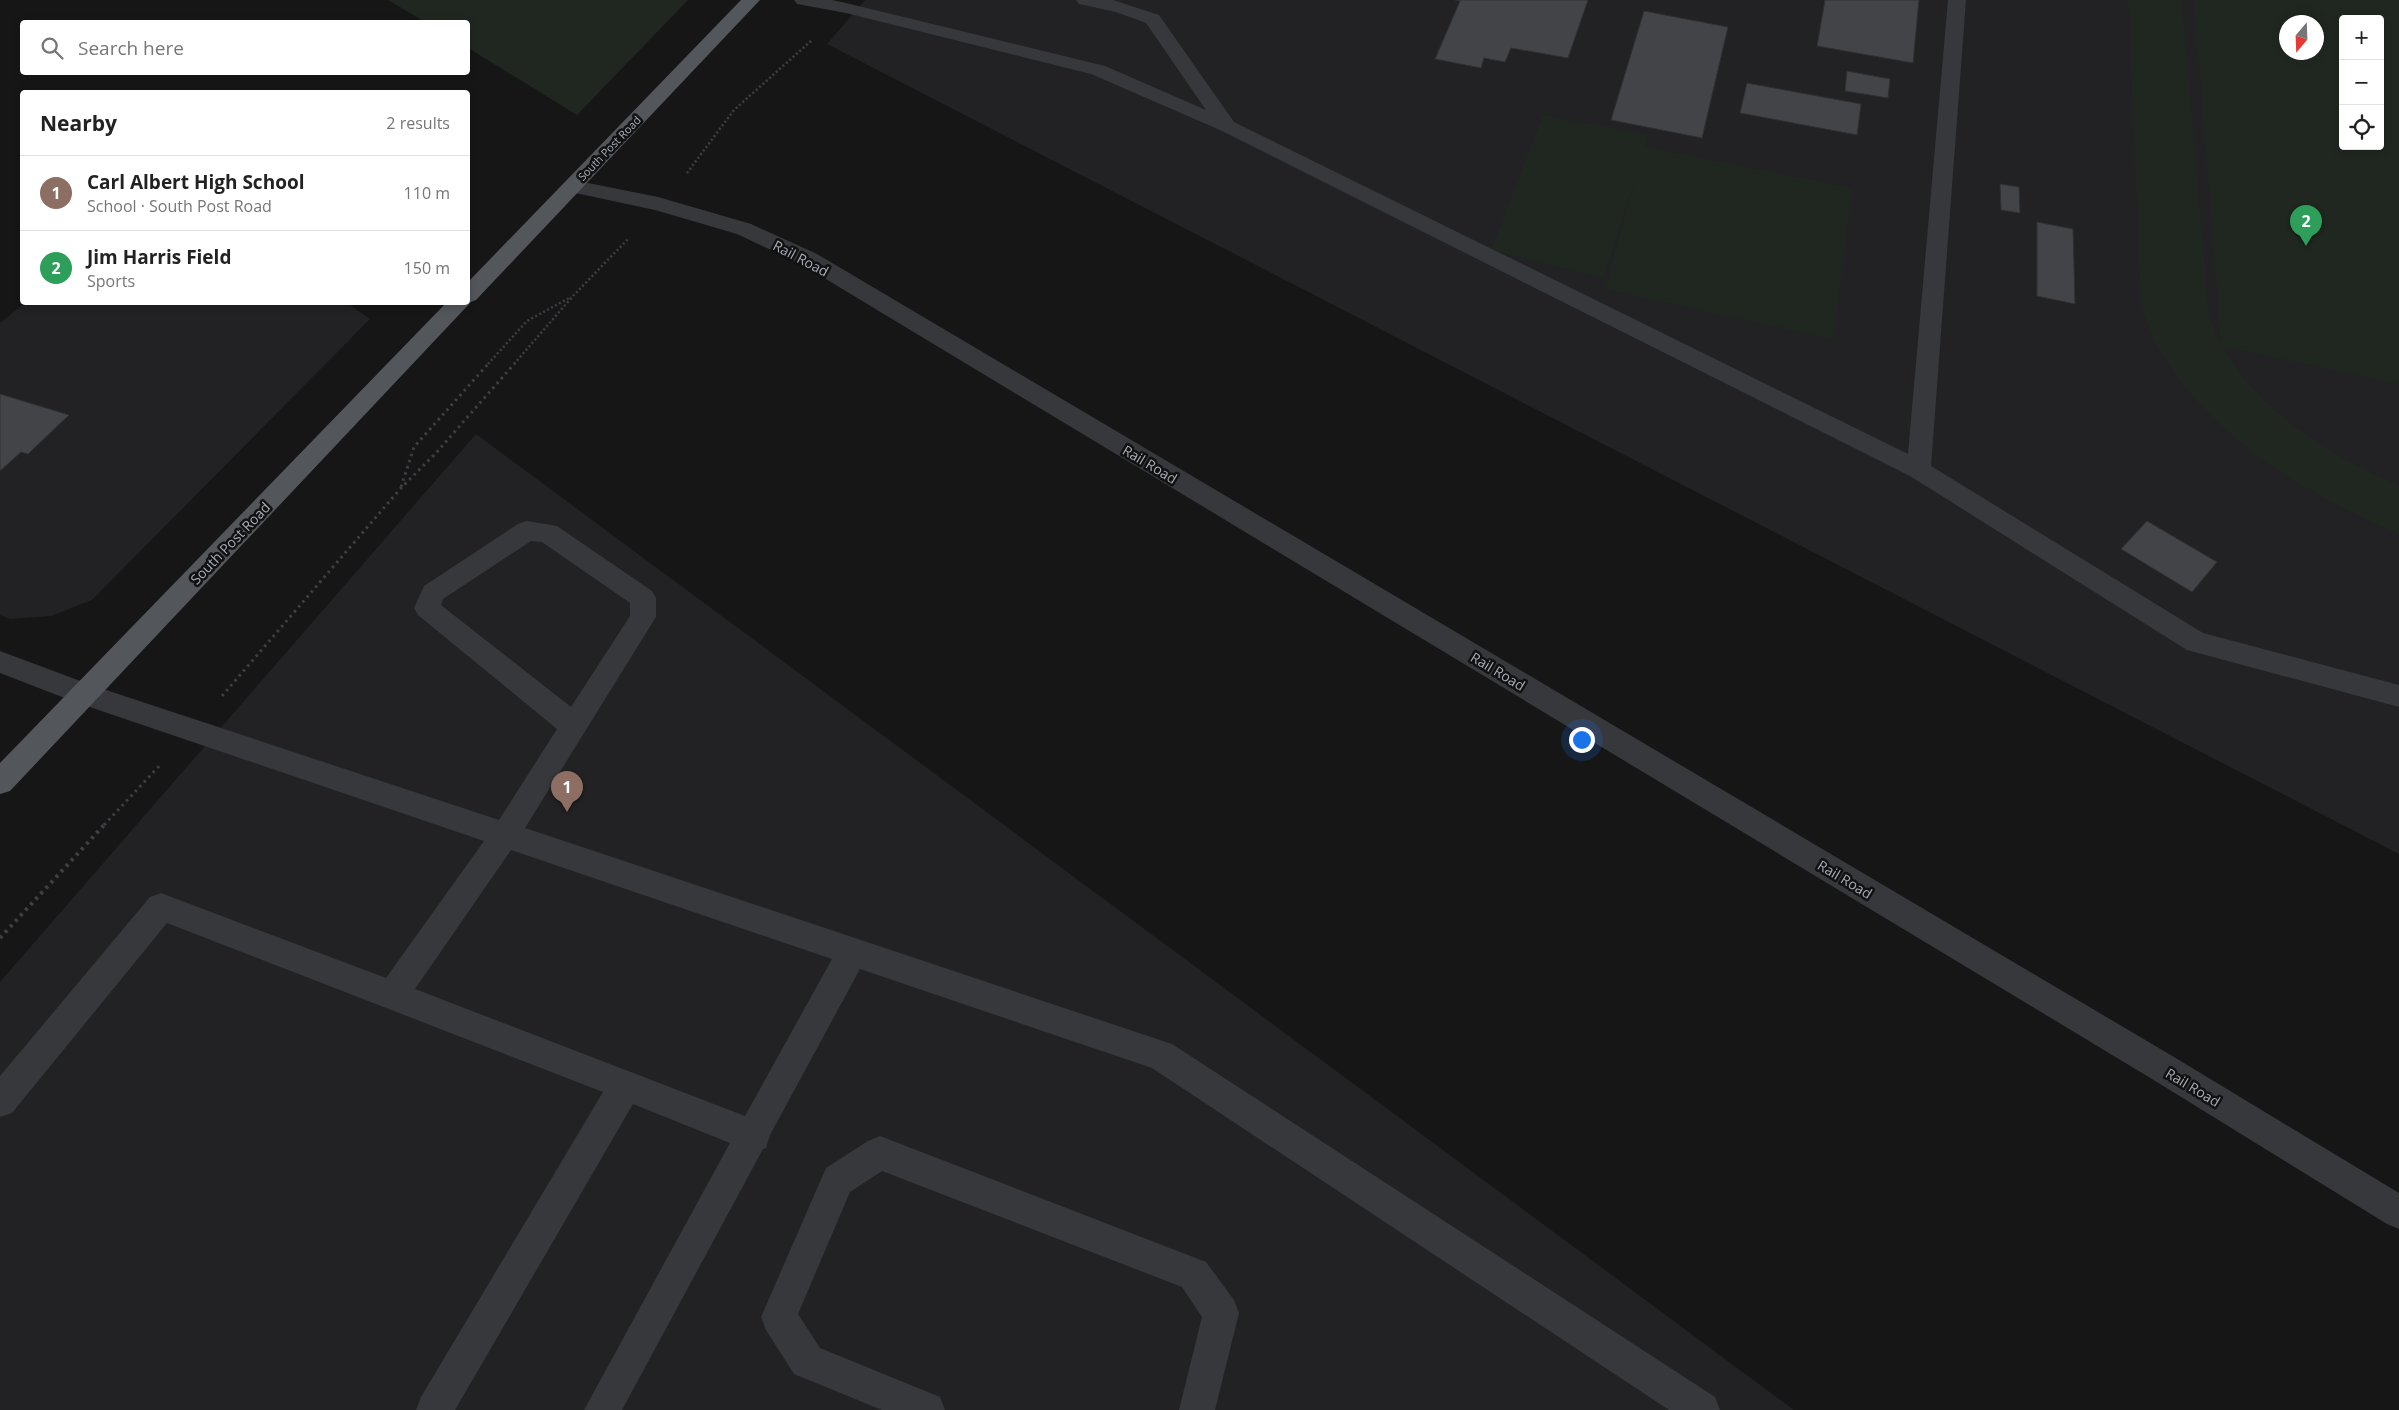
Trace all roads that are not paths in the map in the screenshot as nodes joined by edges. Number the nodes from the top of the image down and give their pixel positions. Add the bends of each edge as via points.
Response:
1 (751, 0) edge
2 (803, 0) edge
3 (1085, 0) edge
4 (1957, 0) edge
5 (1124, 4) edge
6 (1226, 126) junction
7 (573, 186) junction
8 (470, 293) edge
9 (457, 305) edge
10 (1919, 470) junction
11 (0, 662) edge
12 (85, 694) junction
13 (2399, 696) edge
14 (574, 726) junction
15 (0, 782) edge
16 (505, 835) junction
17 (854, 951) junction
18 (392, 995) junction
19 (626, 1085) junction
20 (0, 1101) edge
21 (754, 1136) junction
22 (2399, 1212) edge
23 (434, 1410) edge
24 (602, 1410) edge
25 (927, 1410) edge
26 (1198, 1410) edge
27 (1702, 1410) edge

1 - 7 main road, South Post Road
2 - 6 street via 1098,70
3 - 5 street
4 - 10 street
5 - 6 street via 1153,20
6 - 10 street
7 - 8 main road, South Post Road
7 - 22 street, Rail Road via 658,204 744,229 808,259
9 - 12 main road, South Post Road
10 - 13 street via 2196,642
11 - 12 street
12 - 15 main road, South Post Road
12 - 16 street
14 - 14 street via 643,617 643,598 548,533 527,531 433,594 427,608
14 - 16 street
16 - 17 street
16 - 18 street
17 - 21 street
17 - 27 street via 1161,1056
18 - 19 street
18 - 20 street via 160,907
19 - 21 street
19 - 23 street
21 - 24 street
25 - 26 street via 807,1361 779,1317 838,1180 880,1153 1194,1274 1221,1313

